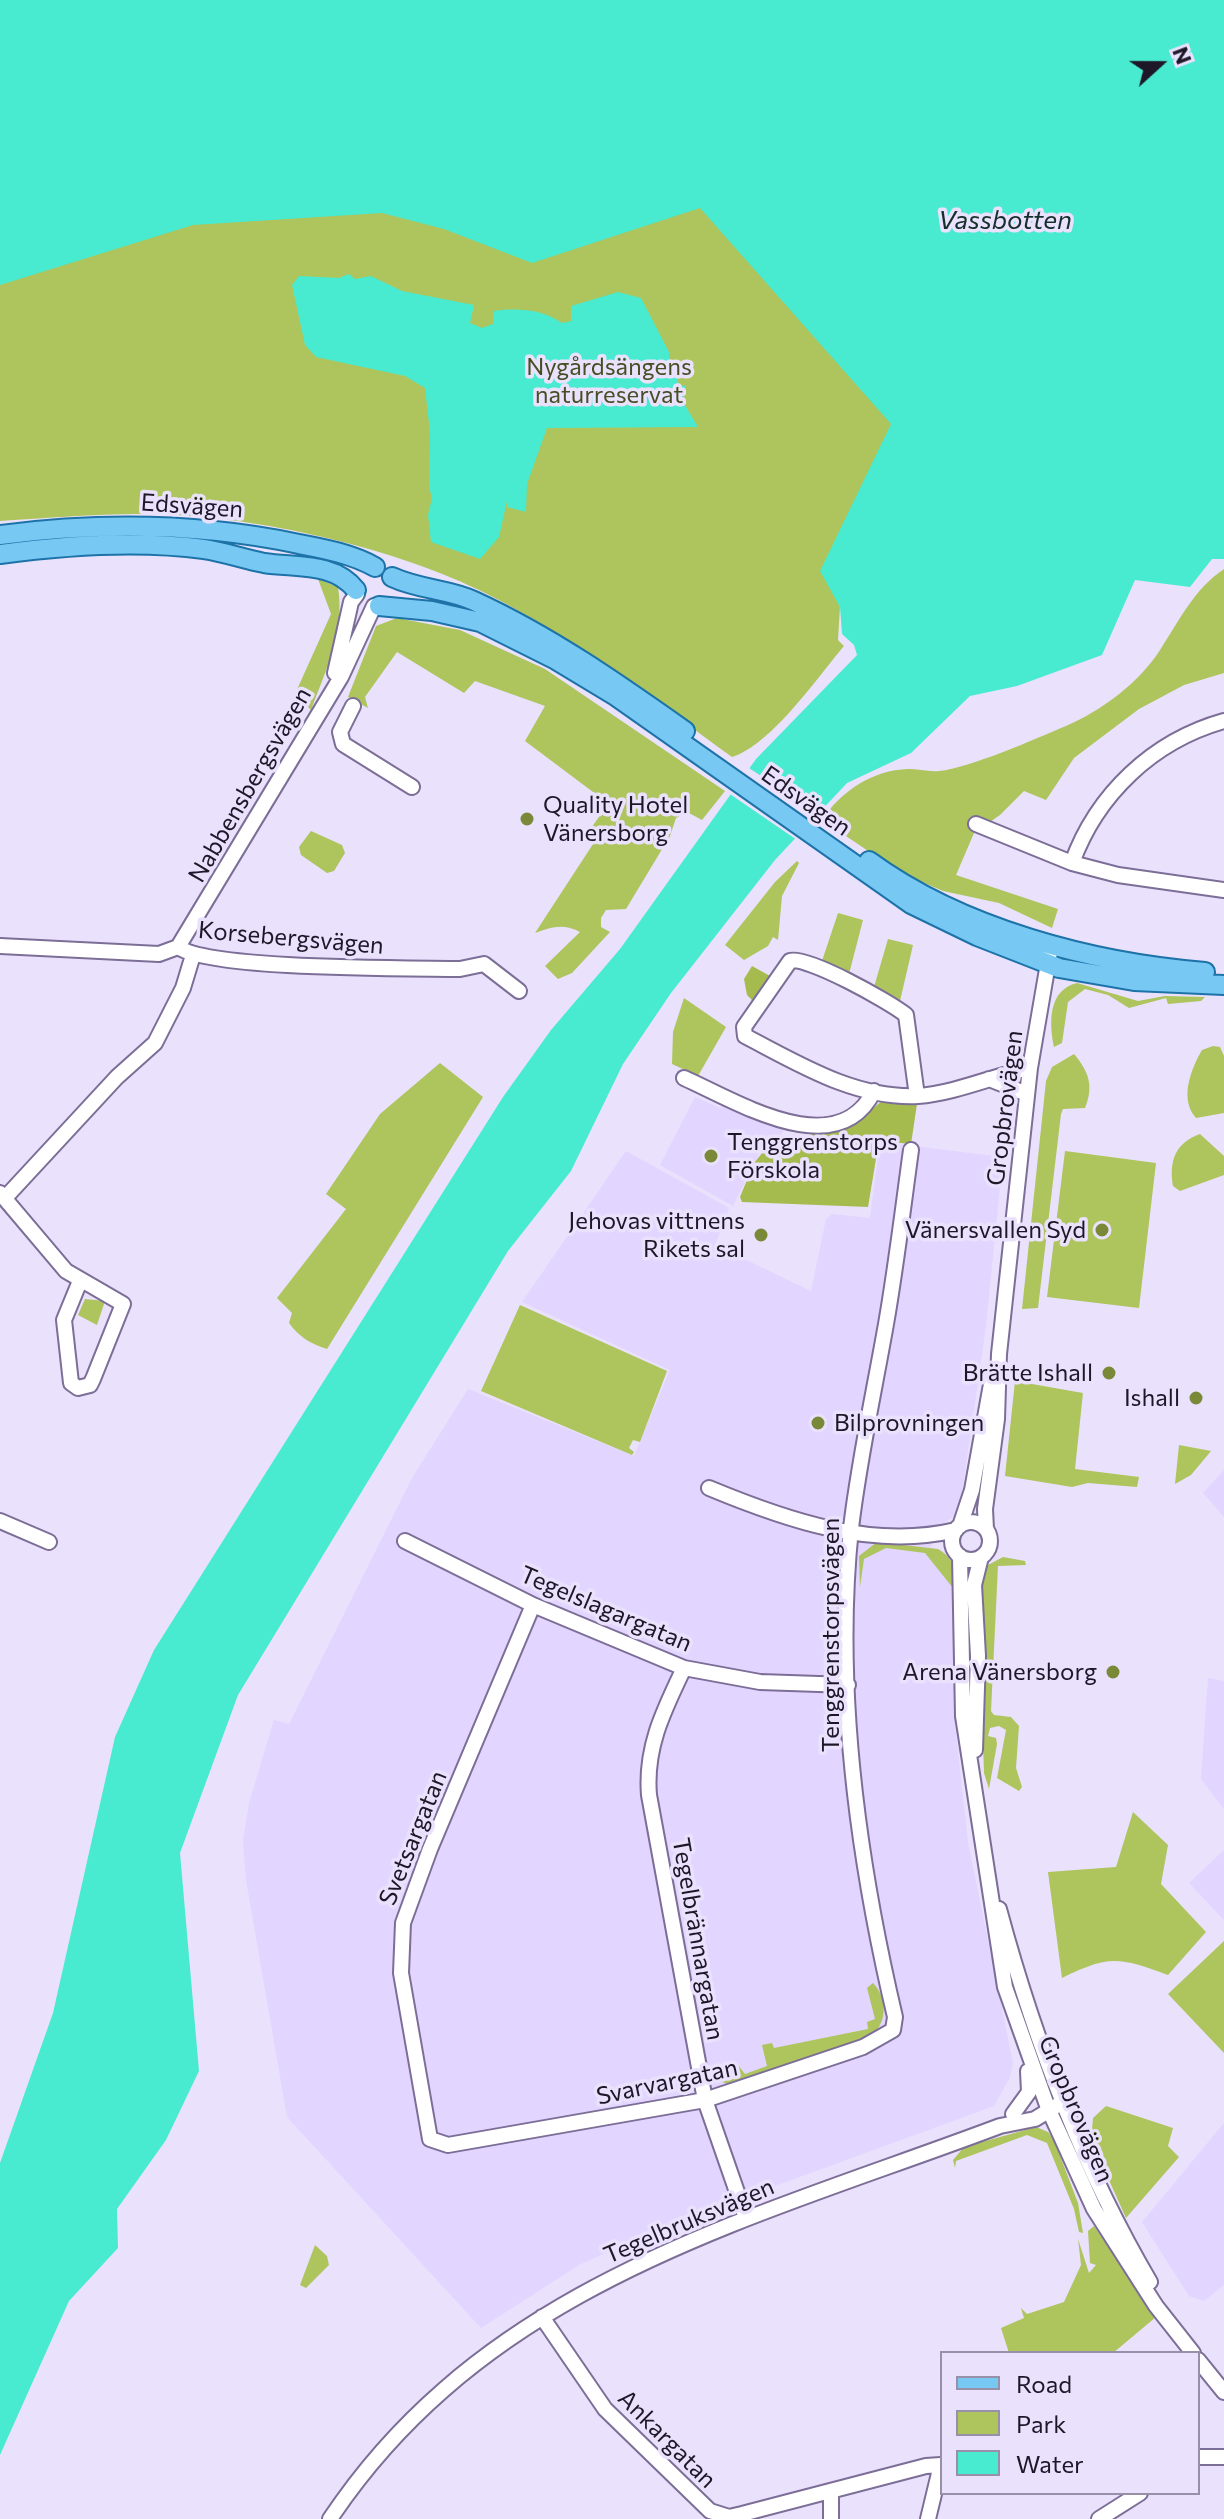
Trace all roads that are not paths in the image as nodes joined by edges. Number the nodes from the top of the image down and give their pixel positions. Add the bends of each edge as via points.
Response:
1 (0, 535) edge
2 (0, 554) edge
3 (384, 572) junction
4 (356, 592) junction
5 (376, 606) junction
6 (334, 685) junction
7 (353, 706) dead end
8 (1224, 721) edge
9 (725, 766) junction
10 (412, 787) dead end
11 (976, 824) dead end
12 (1072, 863) junction
13 (1224, 890) edge
14 (0, 946) edge
15 (178, 947) junction
16 (193, 955) junction
17 (1049, 955) junction
18 (1224, 974) edge
19 (1224, 985) edge
20 (519, 991) dead end
21 (1030, 1068) junction
22 (684, 1078) dead end
23 (989, 1079) junction
24 (874, 1091) junction
25 (1027, 1094) junction
26 (917, 1096) junction
27 (911, 1150) dead end
28 (2, 1196) edge
29 (80, 1281) junction
30 (999, 1354) junction
31 (709, 1488) dead end
32 (0, 1521) edge
33 (958, 1528) junction
34 (986, 1529) junction
35 (851, 1531) junction
36 (917, 1537) junction
37 (405, 1541) dead end
38 (49, 1542) dead end
39 (958, 1554) junction
40 (981, 1557) junction
41 (533, 1605) junction
42 (684, 1668) junction
43 (848, 1685) junction
44 (973, 1786) junction
45 (987, 1870) junction
46 (896, 2025) joint
47 (1026, 2050) junction
48 (705, 2100) junction
49 (1055, 2106) junction
50 (1013, 2114) junction
51 (1000, 2126) junction
52 (435, 2143) joint
53 (746, 2218) junction
54 (542, 2317) junction
55 (1188, 2347) edge
56 (1200, 2362) edge
57 (1224, 2392) edge
58 (1200, 2457) edge
59 (1224, 2457) edge
60 (940, 2465) edge
61 (940, 2469) edge
62 (831, 2491) junction
63 (1137, 2495) edge
64 (728, 2518) edge
65 (330, 2519) edge
66 (831, 2519) edge
67 (928, 2519) edge
68 (1099, 2519) edge

1 - 3 main road, Edsvägen via 181,526 271,538 362,559
2 - 4 main road, Edsvägen via 110,545 205,549 330,571 347,578
3 - 4 main road via 359,576
3 - 5 main road via 392,597
3 - 9 main road, Edsvägen via 415,588 470,599 543,635
4 - 5 main road, Edsvägen
4 - 6 street, Nabbensbergsvägen
5 - 6 street, Nabbensbergsvägen
5 - 9 main road, Edsvägen via 458,616 512,637
6 - 15 street, Nabbensbergsvägen
7 - 10 street via 340,732 343,744
8 - 12 street via 1174,742 1130,774 1098,809
9 - 17 main road, Edsvägen via 832,840 911,904 977,936
11 - 12 street
12 - 13 street
14 - 15 street, Korsebergsvägen via 159,954
15 - 16 street, Korsebergsvägen
16 - 20 street, Korsebergsvägen via 398,969 484,964
16 - 28 street via 155,1043
17 - 18 main road, Edsvägen
17 - 19 main road, Edsvägen via 1134,981
17 - 21 street, Gropbrovägen
21 - 23 street
21 - 25 street, Gropbrovägen
22 - 24 street via 783,1122 802,1125 852,1118
23 - 25 street
23 - 26 street
24 - 26 street
24 - 26 street via 818,1074 745,1036 744,1027 793,958 818,966 906,1015
25 - 30 street, Gropbrovägen
27 - 35 street, Tenggrenstorpsvägen
28 - 29 street via 51,1257
29 - 29 street via 64,1320 71,1383 78,1388 90,1385 123,1304
30 - 33 street, Gropbrovägen via 972,1490
30 - 34 street, Gropbrovägen
31 - 35 street via 785,1519
32 - 38 street
33 - 34 street via 974,1522
33 - 36 street
33 - 39 street via 952,1540
34 - 40 street via 989,1545
35 - 36 street
35 - 43 street, Tenggrenstorpsvägen
36 - 39 street
37 - 41 street, Tegelslagargatan
39 - 40 street
39 - 44 street, Gropbrovägen via 963,1716
40 - 44 street, Gropbrovägen via 974,1585 978,1656
41 - 42 street, Tegelslagargatan
41 - 52 street, Svetsargatan via 403,1923 401,1973 426,2131
42 - 43 street, Tegelslagargatan via 760,1682
42 - 48 street, Tegelbrännargatan via 661,1716 648,1776
43 - 46 street, Tenggrenstorpsvägen via 859,1834
44 - 45 street, Gropbrovägen
45 - 47 street, Gropbrovägen via 1005,1987
45 - 49 street, Gropbrovägen
46 - 48 street, Svarvargatan via 863,2047
47 - 49 street, Gropbrovägen
47 - 50 street via 1029,2092
48 - 52 street, Svarvargatan via 448,2145
48 - 53 street, Tegelbrännargatan
49 - 50 street
49 - 51 street, Tegelbruksvägen via 1035,2119
49 - 55 street, Gropbrovägen
50 - 51 street, Tegelbruksvägen
51 - 53 street, Tegelbruksvägen
53 - 54 street, Tegelbruksvägen via 638,2263
54 - 64 street, Ankargatan via 622,2428 701,2505
54 - 65 street, Tegelbruksvägen via 481,2359 419,2415
56 - 57 street
58 - 59 street
60 - 62 street, Ankargatan
61 - 67 street
62 - 64 street, Ankargatan
62 - 66 street
63 - 68 street

